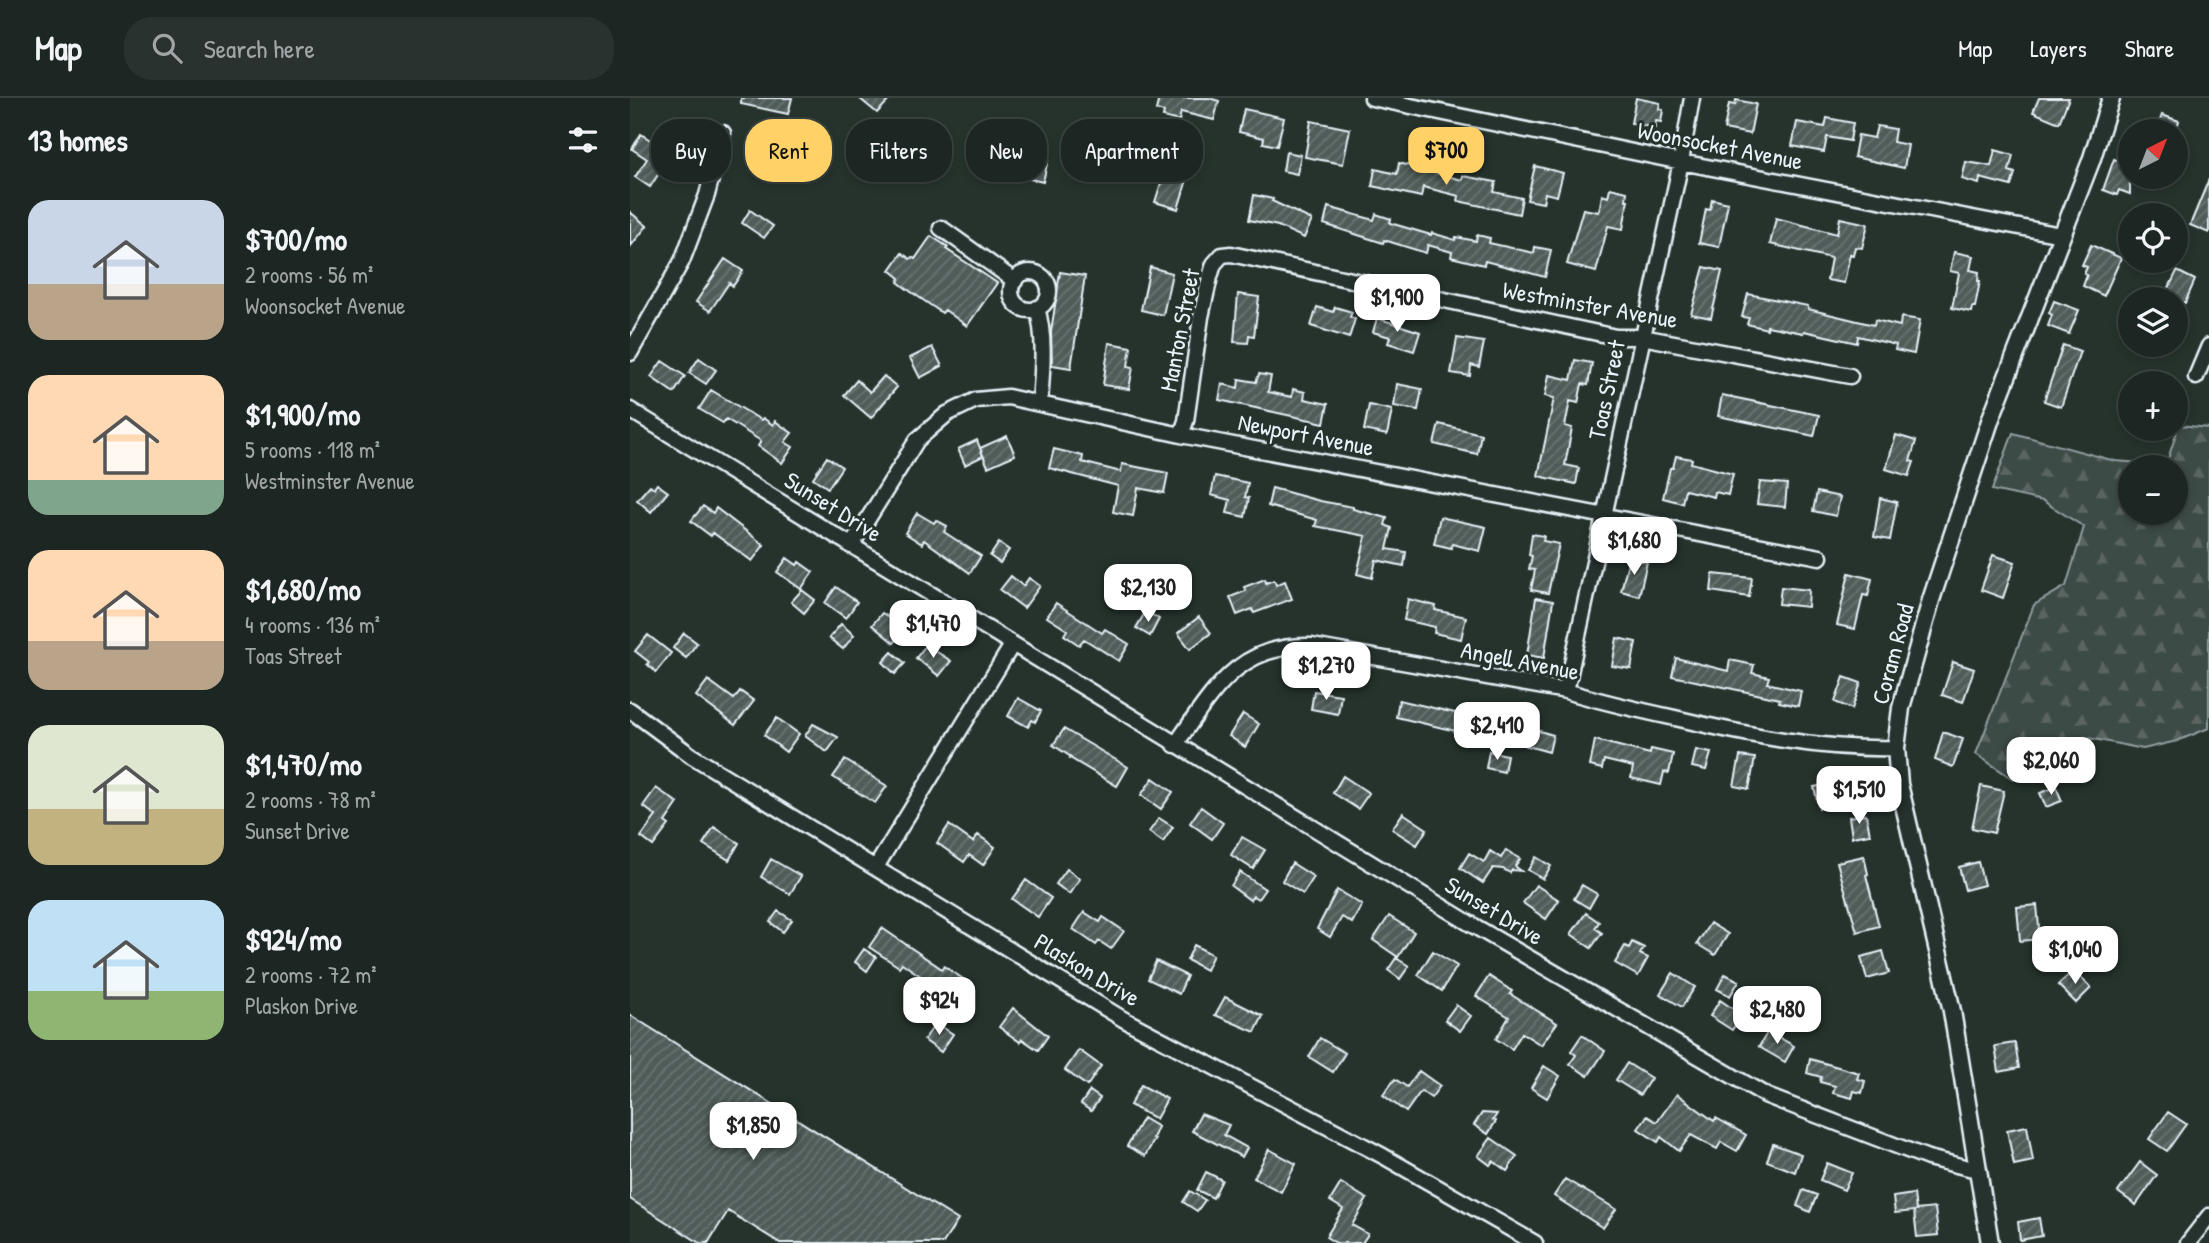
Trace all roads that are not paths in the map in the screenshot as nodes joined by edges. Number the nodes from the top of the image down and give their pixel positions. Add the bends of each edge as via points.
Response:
1 (1372, 98) edge
2 (1692, 98) edge
3 (2111, 98) edge
4 (1681, 162) junction
5 (710, 182) edge
6 (942, 228) dead end
7 (2061, 235) junction
8 (1282, 265) joint
9 (1015, 281) junction
10 (1037, 308) junction
11 (1642, 337) junction
12 (2209, 346) edge
13 (630, 353) edge
14 (1850, 376) dead end
15 (2196, 377) dead end
16 (1040, 403) junction
17 (630, 410) edge
18 (1181, 435) junction
19 (1604, 515) junction
20 (852, 545) junction
21 (1821, 557) dead end
22 (1012, 645) junction
23 (1566, 691) junction
24 (630, 710) edge
25 (1175, 745) junction
26 (1896, 748) junction
27 (876, 867) junction
28 (1977, 1170) junction
29 (2209, 1216) edge
30 (1535, 1243) edge
31 (1990, 1243) edge
32 (2188, 1243) edge

1 - 4 street, Woonsocket Avenue
2 - 4 street, Toas Street
3 - 7 street, Coram Road
4 - 7 street, Woonsocket Avenue
4 - 11 street, Toas Street
5 - 13 street via 682,261
6 - 9 street
7 - 26 street, Coram Road via 1991,418 1931,600 1901,708
8 - 11 street, Westminster Avenue via 1616,337
8 - 18 street, Manton Street via 1231,254 1213,264
9 - 10 street via 1016,302 1026,309
9 - 10 street via 1029,272 1045,279 1048,297
10 - 16 street
11 - 14 street, Westminster Avenue
11 - 19 street, Toas Street
12 - 15 street
16 - 18 street, Newport Avenue
16 - 20 street, Newport Avenue via 1008,397 976,400 947,414 917,440
17 - 20 street, Sunset Drive
18 - 19 street, Newport Avenue
19 - 21 street, Newport Avenue
19 - 23 street, Toas Street
20 - 22 street, Sunset Drive
22 - 25 street, Sunset Drive
22 - 27 street
23 - 25 street, Angell Avenue via 1293,646 1240,665 1216,688
23 - 26 street, Angell Avenue via 1746,735
24 - 27 street, Plaskon Drive via 692,756
25 - 28 street, Sunset Drive via 1767,1096 1928,1158
26 - 28 street, Coram Road via 1899,784 1952,1011
27 - 30 street, Plaskon Drive via 1123,1018 1383,1156
28 - 31 street, Coram Road
29 - 32 street

